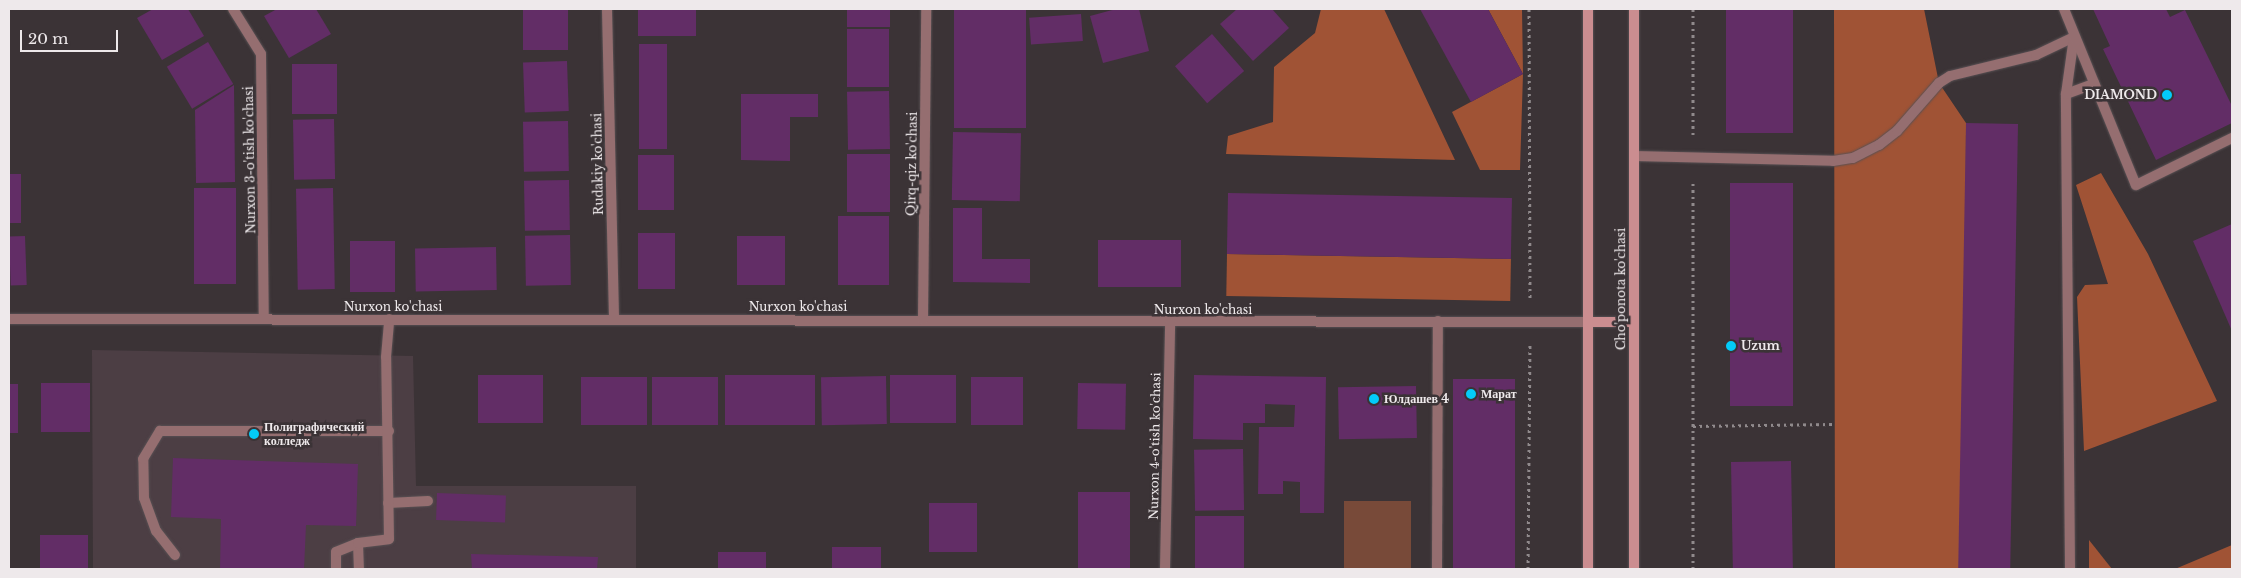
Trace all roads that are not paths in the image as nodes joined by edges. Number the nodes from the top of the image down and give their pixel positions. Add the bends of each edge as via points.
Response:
1 (233, 9) edge
2 (607, 9) edge
3 (926, 9) edge
4 (1588, 9) edge
5 (1634, 9) edge
6 (2064, 9) edge
7 (2074, 36) junction
8 (2094, 84) junction
9 (2066, 94) junction
10 (2232, 138) edge
11 (1634, 156) junction
12 (9, 319) edge
13 (264, 319) junction
14 (390, 319) junction
15 (614, 319) junction
16 (923, 320) junction
17 (1438, 321) junction
18 (1588, 322) junction
19 (1634, 322) junction
20 (1170, 323) junction
21 (389, 431) junction
22 (428, 501) dead end
23 (388, 503) junction
24 (358, 543) junction
25 (175, 555) dead end
26 (336, 569) edge
27 (358, 569) edge
28 (1165, 569) edge
29 (1437, 569) edge
30 (1588, 569) edge
31 (1634, 569) edge
32 (2070, 569) edge

1 - 13 street, Nurxon 3-o'tish ko'chasi via 261,54
2 - 15 street, Rudakiy ko'chasi
3 - 16 street, Qirq-qiz ko'chasi
4 - 18 main road
5 - 11 main road, Cho'ponota ko'chasi
6 - 7 street
7 - 8 street
7 - 9 street
7 - 11 street via 2036,55 1950,76 1939,83 1897,131 1879,146 1853,158 1833,161
8 - 9 street
8 - 10 street via 2136,185
9 - 32 street
11 - 19 main road, Cho'ponota ko'chasi
12 - 13 street, Nurxon ko'chasi
13 - 14 street, Nurxon ko'chasi
14 - 15 street, Nurxon ko'chasi
14 - 21 street via 386,357
15 - 16 street, Nurxon ko'chasi
16 - 20 street, Nurxon ko'chasi
17 - 18 street, Nurxon ko'chasi
17 - 20 street, Nurxon ko'chasi
17 - 29 street
18 - 19 main road
18 - 30 main road
19 - 31 main road, Cho'ponota ko'chasi
20 - 28 street, Nurxon 4-o'tish ko'chasi
21 - 23 street
21 - 25 street via 160,431 144,459 144,498 156,531
22 - 23 street
23 - 24 street via 389,539
24 - 26 street via 336,552
24 - 27 street

